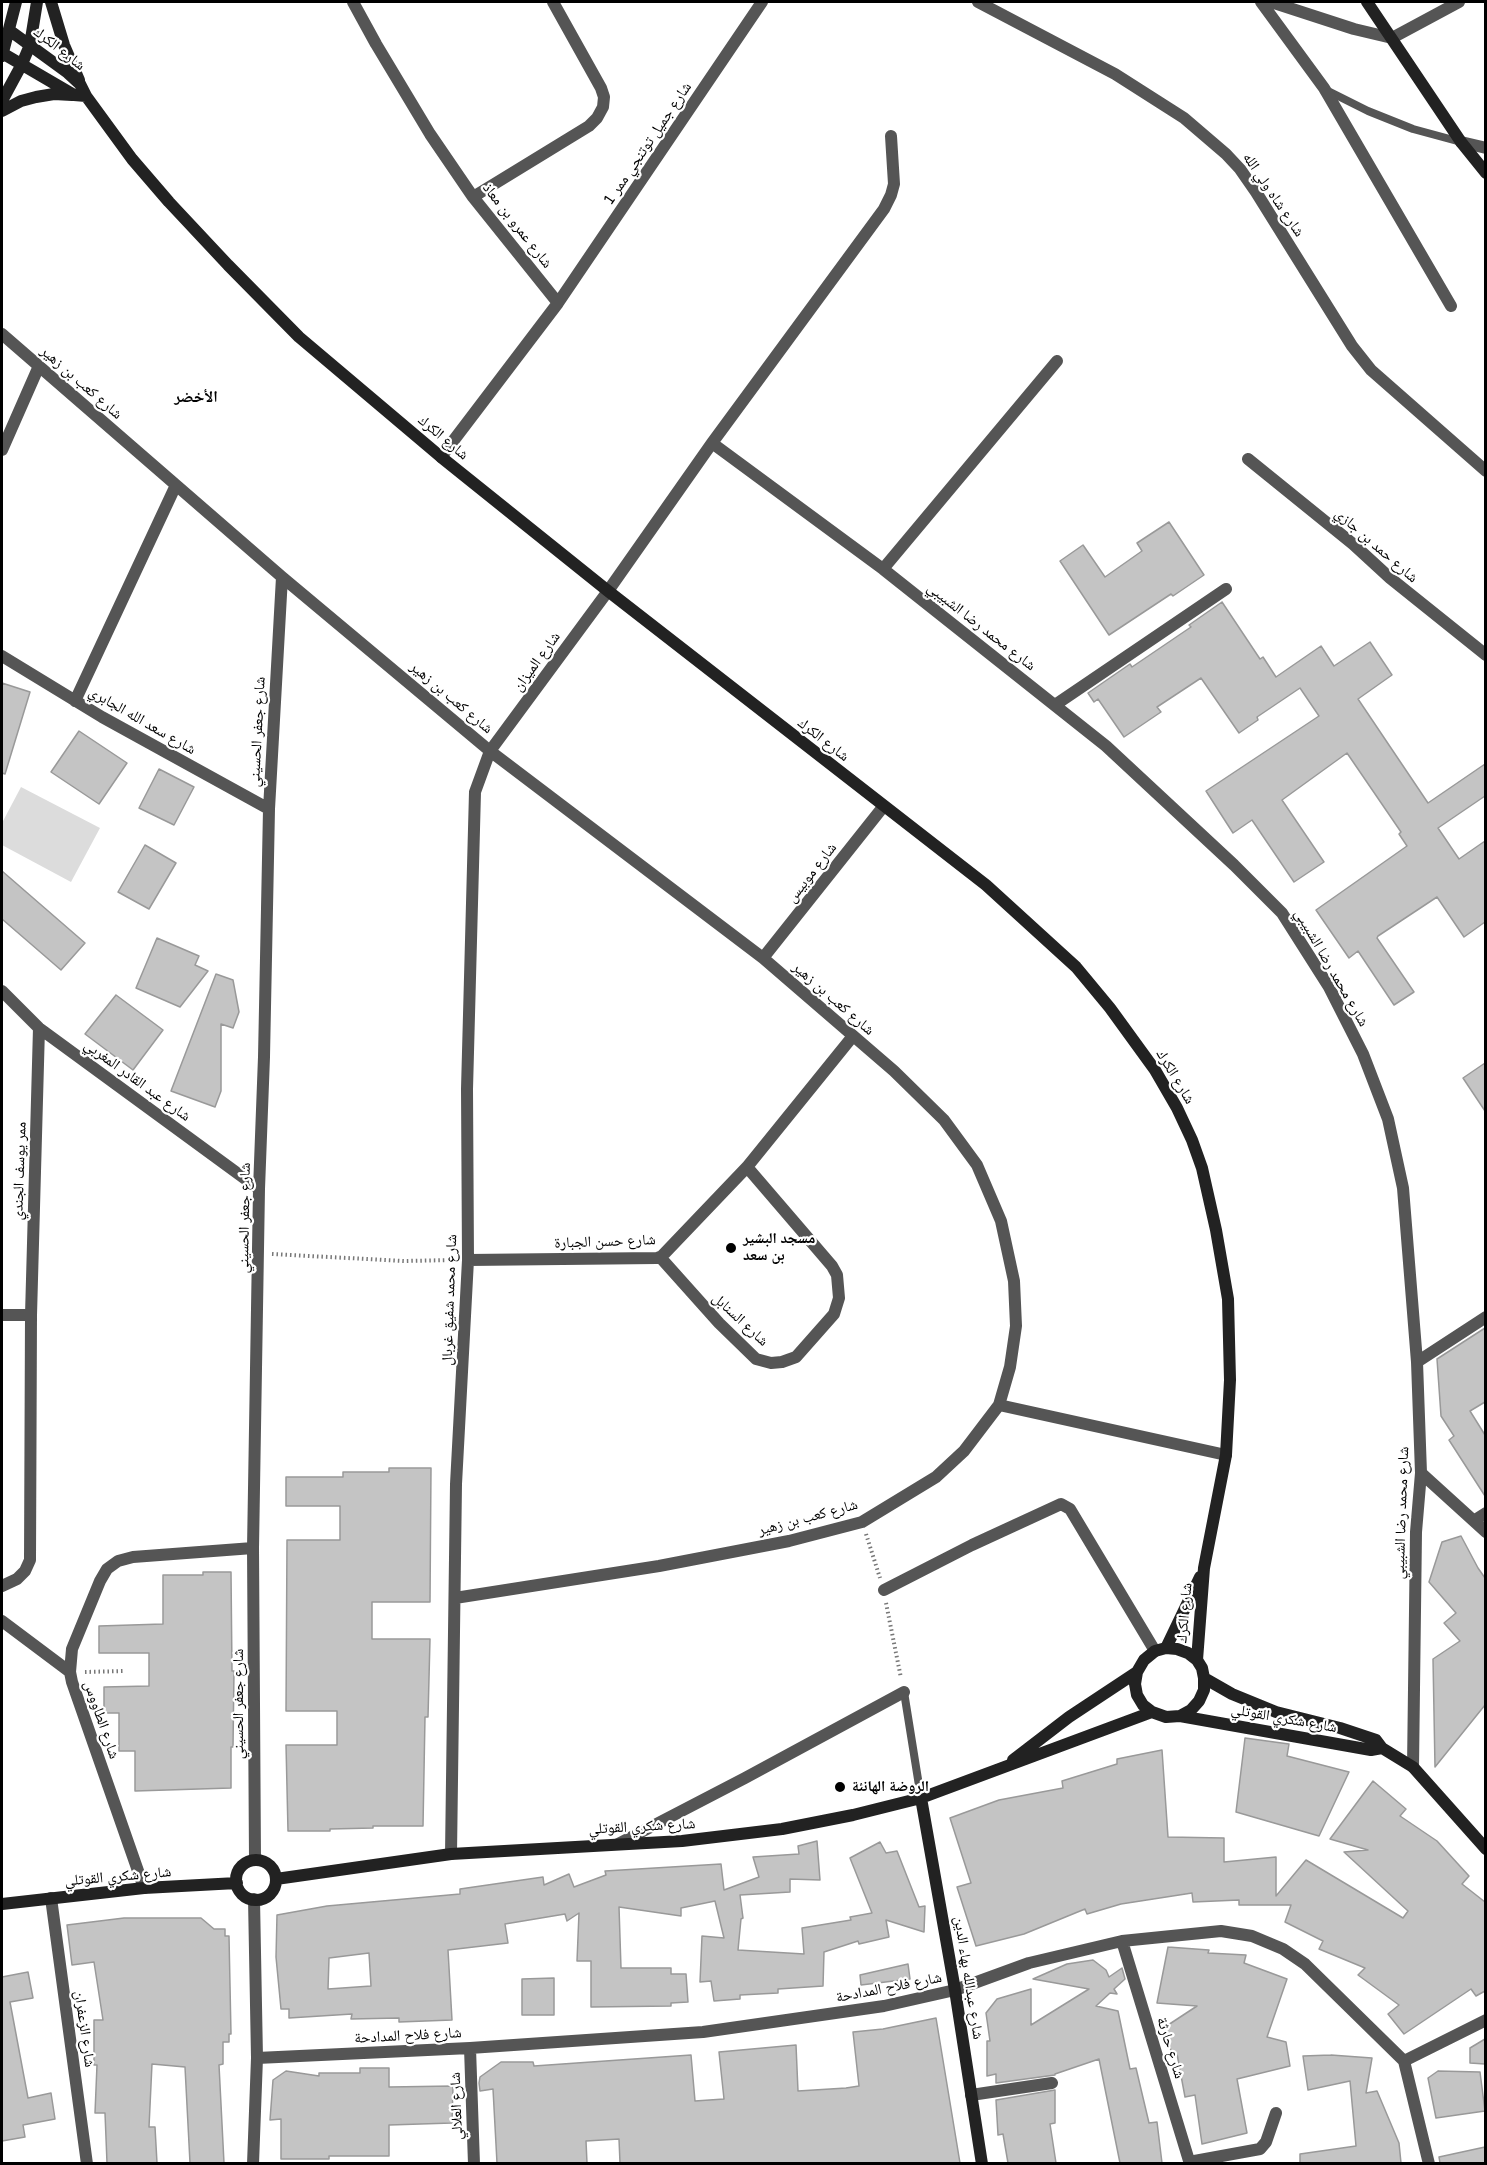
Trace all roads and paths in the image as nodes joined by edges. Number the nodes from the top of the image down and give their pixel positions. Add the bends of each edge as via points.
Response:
1 (16, 2) edge
2 (37, 2) edge
3 (51, 2) edge
4 (353, 2) edge
5 (553, 2) edge
6 (762, 2) edge
7 (978, 2) edge
8 (1261, 2) edge
9 (1271, 2) edge
10 (1367, 2) edge
11 (1459, 2) edge
12 (9, 30) junction
13 (1392, 39) junction
14 (30, 45) junction
15 (2, 54) edge
16 (22, 64) junction
17 (1324, 88) junction
18 (80, 92) junction
19 (2, 101) edge
20 (2, 111) edge
21 (891, 136) dead end
22 (1461, 142) junction
23 (1485, 148) edge
24 (1485, 173) edge
25 (473, 197) junction
26 (558, 303) junction
27 (1451, 306) dead end
28 (2, 334) edge
29 (1057, 361) dead end
30 (39, 366) junction
31 (712, 443) junction
32 (2, 450) edge
33 (441, 456) junction
34 (1248, 459) dead end
35 (1485, 471) edge
36 (176, 485) junction
37 (884, 569) junction
38 (282, 577) junction
39 (1226, 590) dead end
40 (608, 591) junction
41 (1485, 655) edge
42 (2, 656) edge
43 (75, 700) junction
44 (1055, 705) junction
45 (490, 751) junction
46 (883, 807) junction
47 (269, 809) junction
48 (764, 958) junction
49 (2, 992) edge
50 (39, 1028) junction
51 (853, 1036) junction
52 (747, 1167) junction
53 (259, 1189) junction
54 (259, 1253) junction
55 (660, 1257) junction
56 (468, 1260) junction
57 (2, 1315) edge
58 (31, 1315) junction
59 (1485, 1317) edge
60 (1417, 1362) junction
61 (999, 1405) junction
62 (1226, 1455) junction
63 (1421, 1473) junction
64 (1480, 1517) edge
65 (1485, 1532) edge
66 (253, 1548) junction
67 (1204, 1568) junction
68 (2, 1586) edge
69 (884, 1590) dead end
70 (455, 1598) junction
71 (2, 1621) edge
72 (1161, 1649) junction
73 (1197, 1660) junction
74 (124, 1671) dead end
75 (70, 1672) junction
76 (1137, 1672) junction
77 (1204, 1678) junction
78 (904, 1692) joint
79 (1152, 1712) junction
80 (1180, 1716) junction
81 (1382, 1748) junction
82 (1413, 1767) junction
83 (1002, 1768) junction
84 (921, 1798) junction
85 (618, 1844) junction
86 (1485, 1849) edge
87 (451, 1854) junction
88 (255, 1860) junction
89 (276, 1880) junction
90 (237, 1883) junction
91 (144, 1887) junction
92 (51, 1898) junction
93 (254, 1899) junction
94 (2, 1904) edge
95 (1122, 1941) junction
96 (955, 1990) junction
97 (1485, 2020) edge
98 (470, 2048) junction
99 (257, 2058) junction
100 (1404, 2061) junction
101 (1052, 2083) dead end
102 (971, 2095) junction
103 (1275, 2113) dead end
104 (87, 2163) edge
105 (253, 2163) edge
106 (474, 2163) edge
107 (982, 2163) edge
108 (1190, 2163) edge
109 (1429, 2163) edge

1 - 12 street
2 - 14 street
3 - 18 street
4 - 25 street, شارع عمرو بن معاذ via 430,134
5 - 25 street via 601,88 603,107 589,126
6 - 26 street, شارع جميل توتنجي ممر 1
7 - 35 street, شارع شاه ولي الله via 1114,74 1184,118 1226,154 1256,192 1352,346 1383,382
8 - 17 street
9 - 13 street
10 - 13 street
11 - 13 street
12 - 14 street, شارع الكرك
12 - 15 street
13 - 22 street
14 - 16 street
14 - 18 street, شارع الكرك via 68,73
15 - 16 street, شارع الكرك
16 - 18 street, شارع الكرك
16 - 19 street
17 - 22 lane via 1377,115
17 - 27 street
18 - 20 street via 36,97
18 - 33 street, شارع الكرك via 132,159 228,266 299,336
21 - 31 street via 894,183 884,209
22 - 23 street
22 - 24 street
25 - 26 street, شارع عمرو بن معاذ
26 - 33 street
28 - 30 street, شارع كعب بن زهير
29 - 37 street
30 - 32 street
30 - 36 street, شارع كعب بن زهير
31 - 37 street, شارع محمد رضا الشبيبي
31 - 40 street
33 - 40 street, شارع الكرك
34 - 41 street, شارع حمد بن جازي
36 - 38 street, شارع كعب بن زهير
36 - 43 street
37 - 44 street, شارع محمد رضا الشبيبي
38 - 45 street, شارع كعب بن زهير
38 - 47 street, شارع جعفر الحسيني
39 - 44 street
40 - 45 street, شارع الميزان
40 - 46 street, شارع الكرك
42 - 43 street, شارع سعد الله الجابري
43 - 47 street, شارع سعد الله الجابري
44 - 60 street, شارع محمد رضا الشبيبي via 1106,746 1282,913 1329,987 1363,1054 1388,1119 1403,1188
45 - 48 street, شارع كعب بن زهير
45 - 56 street, شارع محمد شفيق غربال via 474,802 467,1089
46 - 48 street, شارع موبيس
46 - 62 street, شارع الكرك via 986,885 1076,968 1155,1070 1177,1108 1202,1168 1228,1299 1230,1380
47 - 53 street, شارع جعفر الحسيني
48 - 51 street, شارع كعب بن زهير
49 - 50 street, شارع عبد القادر المغربي
50 - 53 street, شارع عبد القادر المغربي
50 - 58 street, ممر يوسف الجندي
51 - 52 street, شارع حسن الجبارة
51 - 61 street, شارع كعب بن زهير via 944,1120 977,1165 991,1194 1014,1281 1016,1326
52 - 55 street, شارع حسن الجبارة
52 - 55 street, شارع السنابل via 832,1266 839,1285 834,1314 796,1356 771,1363 756,1359
53 - 54 street, شارع جعفر الحسيني
54 - 56 path via 404,1261
54 - 66 street, شارع جعفر الحسيني
55 - 56 street, شارع حسن الجبارة
56 - 70 street, شارع محمد شفيق غربال via 456,1484
57 - 58 street
58 - 68 street, ممر يوسف الجندي via 30,1560 17,1579
59 - 60 street
60 - 63 street, شارع محمد رضا الشبيبي
61 - 62 street
61 - 70 street, شارع كعب بن زهير via 964,1451 936,1477 862,1522 789,1541 659,1566
62 - 67 street, شارع الكرك
63 - 64 street
63 - 82 street, شارع محمد رضا الشبيبي via 1416,1532
64 - 65 street
66 - 75 street, شارع الطاووس via 118,1561 100,1581 72,1649
66 - 88 street, شارع جعفر الحسيني
67 - 72 street, شارع الكرك
67 - 73 street, شارع الكرك
69 - 72 street via 1061,1504 1070,1509
70 - 87 street, شارع محمد شفيق غربال
71 - 75 street
72 - 73 street via 1177,1649
72 - 76 street via 1144,1660
73 - 77 street
74 - 75 path
75 - 91 street, شارع الطاووس
76 - 79 street via 1137,1695
76 - 83 street, شارع شكري القوتلي
77 - 80 street via 1199,1701
77 - 81 street, شارع شكري القوتلي via 1276,1712 1376,1740
78 - 84 lane
78 - 85 street
79 - 80 street
79 - 83 street, شارع شكري القوتلي
80 - 81 street, شارع شكري القوتلي via 1371,1750
81 - 82 street, شارع شكري القوتلي
82 - 86 street, شارع شكري القوتلي
83 - 84 street, شارع شكري القوتلي
84 - 85 street, شارع شكري القوتلي via 782,1829
84 - 96 street, شارع عبدالله بهاء الدين
85 - 87 street, شارع شكري القوتلي
87 - 89 street, شارع شكري القوتلي
88 - 89 street via 270,1866
88 - 90 street via 241,1868
89 - 93 street via 266,1897
90 - 91 street, شارع شكري القوتلي
90 - 93 street via 245,1896
91 - 92 street, شارع شكري القوتلي
92 - 94 street, شارع شكري القوتلي
92 - 104 street, شارع الزعفران
93 - 99 street
95 - 96 street, شارع فلاح المدادحة via 1029,1963
95 - 100 street, شارع فلاح المدادحة via 1221,1931 1252,1936 1283,1949 1305,1964
95 - 108 street, شارع حارثة
96 - 98 street, شارع فلاح المدادحة via 884,2006 703,2032
96 - 102 street, شارع عبدالله بهاء الدين
97 - 100 street
98 - 99 street, شارع فلاح المدادحة
98 - 106 street, شارع العلالي
99 - 105 street
100 - 109 street
101 - 102 street
102 - 107 street, شارع عبدالله بهاء الدين
103 - 108 street via 1260,2149

